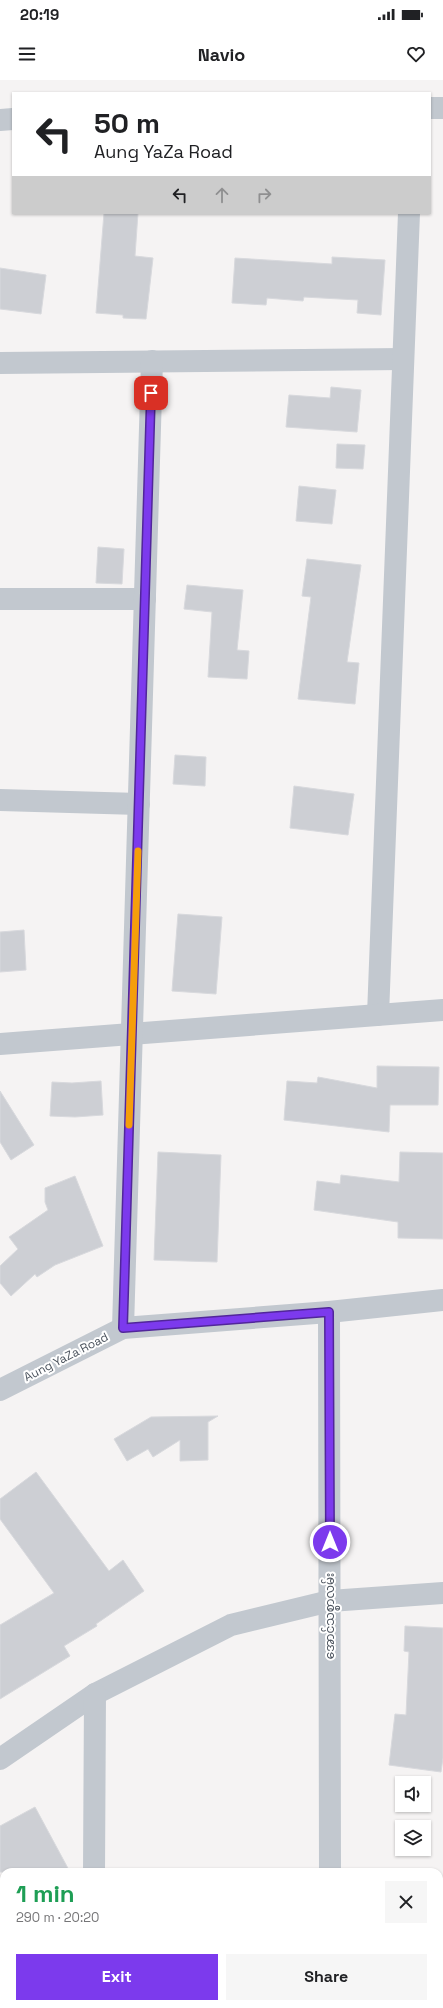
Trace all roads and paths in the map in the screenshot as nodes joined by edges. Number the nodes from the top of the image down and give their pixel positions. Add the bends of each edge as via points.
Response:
1 (431, 108) edge
2 (443, 108) edge
3 (0, 120) edge
4 (12, 120) edge
5 (409, 214) edge
6 (403, 359) junction
7 (152, 362) junction
8 (0, 363) edge
9 (0, 599) edge
10 (145, 599) junction
11 (0, 800) edge
12 (139, 804) junction
13 (443, 1010) edge
14 (378, 1015) junction
15 (132, 1034) junction
16 (0, 1044) edge
17 (443, 1300) edge
18 (329, 1312) junction
19 (123, 1328) junction
20 (0, 1390) edge
21 (443, 1594) edge
22 (330, 1601) junction
23 (95, 1694) junction
24 (0, 1760) edge
25 (94, 1868) edge
26 (330, 1868) edge

1 - 2 street
3 - 4 street
5 - 6 street
6 - 7 street
6 - 14 street
7 - 8 street
7 - 10 street
9 - 10 street
10 - 12 street
11 - 12 street
12 - 15 street
13 - 14 street
14 - 15 street
15 - 16 street
15 - 19 street
17 - 18 street, Aung YaZa Road
18 - 19 street, Aung YaZa Road
18 - 22 street, အောင်သစ္စာလမ်း
19 - 20 street, Aung YaZa Road
21 - 22 street
22 - 23 street via 231,1625
22 - 26 street, အောင်သစ္စာလမ်း
23 - 24 street
23 - 25 street

